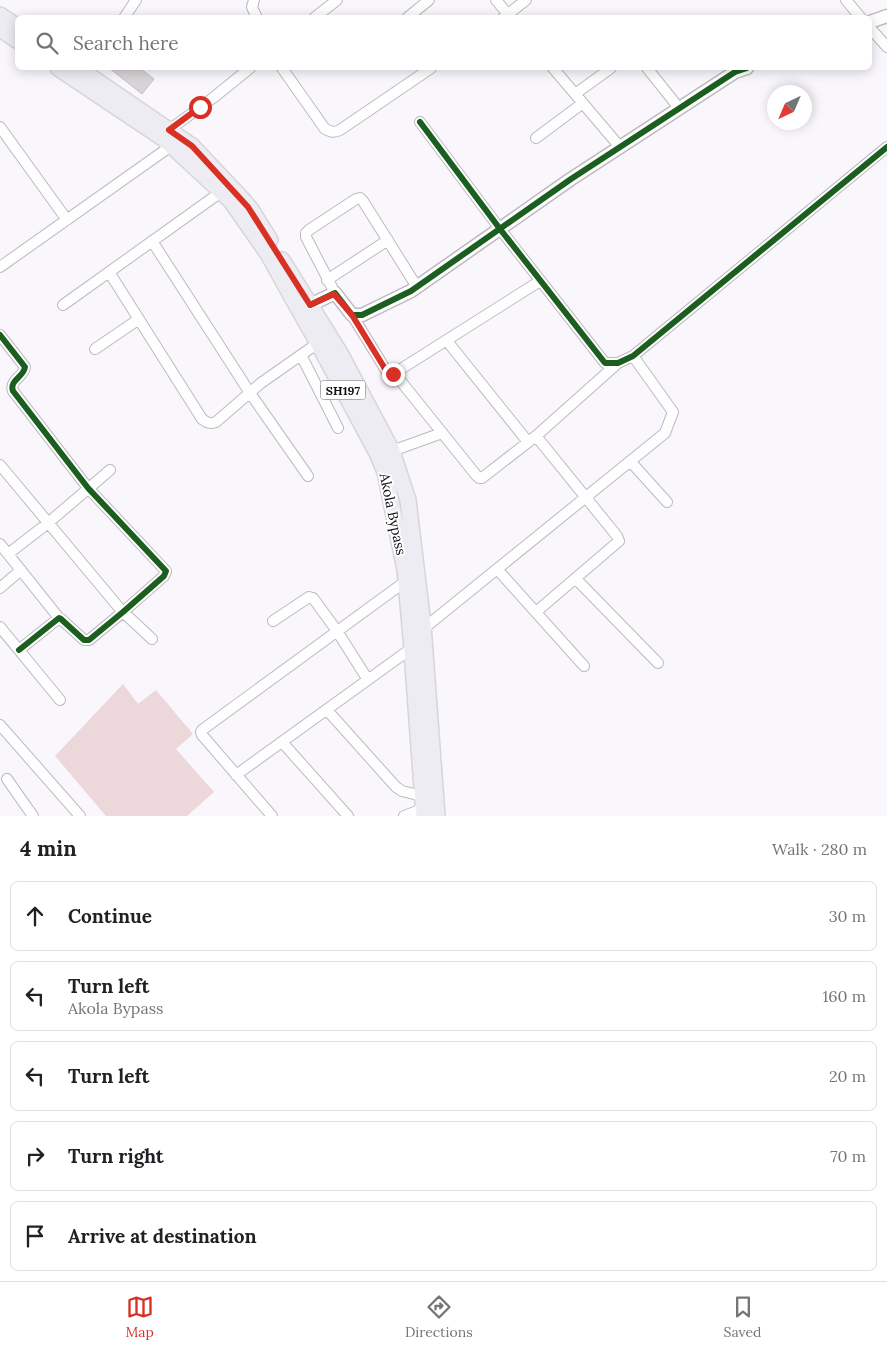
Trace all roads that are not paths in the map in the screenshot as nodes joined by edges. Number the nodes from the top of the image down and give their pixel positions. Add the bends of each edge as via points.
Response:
1 (136, 0) edge
2 (254, 0) edge
3 (337, 0) edge
4 (429, 0) edge
5 (496, 0) edge
6 (526, 0) edge
7 (846, 0) edge
8 (0, 15) edge
9 (126, 15) edge
10 (256, 15) edge
11 (318, 15) edge
12 (411, 15) edge
13 (506, 15) edge
14 (508, 15) edge
15 (858, 15) edge
16 (887, 16) edge
17 (872, 21) edge
18 (15, 25) edge
19 (0, 29) edge
20 (872, 30) edge
21 (15, 39) edge
22 (887, 47) edge
23 (61, 70) edge
24 (85, 70) edge
25 (248, 70) edge
26 (283, 70) edge
27 (428, 70) edge
28 (555, 70) edge
29 (608, 70) edge
30 (649, 70) edge
31 (740, 70) edge
32 (575, 94) junction
33 (583, 103) junction
34 (680, 108) junction
35 (420, 122) dead end
36 (0, 127) edge
37 (169, 130) junction
38 (536, 138) dead end
39 (171, 146) junction
40 (620, 147) junction
41 (887, 147) edge
42 (221, 192) junction
43 (67, 220) junction
44 (500, 229) junction
45 (388, 240) junction
46 (152, 241) junction
47 (0, 267) edge
48 (110, 272) junction
49 (328, 280) junction
50 (540, 281) junction
51 (417, 287) junction
52 (334, 294) junction
53 (63, 305) dead end
54 (310, 305) junction
55 (352, 315) junction
56 (139, 319) junction
57 (0, 335) edge
58 (447, 340) junction
59 (318, 343) junction
60 (95, 349) dead end
61 (300, 355) junction
62 (633, 356) junction
63 (618, 363) junction
64 (395, 374) junction
65 (250, 393) junction
66 (338, 428) dead end
67 (442, 433) junction
68 (532, 439) junction
69 (392, 451) junction
70 (630, 461) junction
71 (0, 465) edge
72 (110, 470) dead end
73 (308, 476) dead end
74 (88, 488) junction
75 (586, 497) junction
76 (667, 502) dead end
77 (48, 523) junction
78 (0, 544) edge
79 (8, 554) junction
80 (496, 569) junction
81 (21, 570) junction
82 (576, 579) junction
83 (406, 581) junction
84 (0, 588) edge
85 (123, 612) junction
86 (536, 612) junction
87 (415, 616) junction
88 (59, 618) junction
89 (273, 621) dead end
90 (0, 627) edge
91 (423, 629) junction
92 (337, 631) junction
93 (152, 639) dead end
94 (412, 648) junction
95 (20, 650) junction
96 (658, 664) dead end
97 (584, 666) dead end
98 (368, 680) junction
99 (60, 700) dead end
100 (327, 710) junction
101 (0, 724) edge
102 (282, 742) junction
103 (236, 775) junction
104 (8, 779) dead end
105 (428, 808) edge
106 (34, 816) edge
107 (80, 816) edge
108 (272, 816) edge
109 (348, 816) edge
110 (404, 816) edge

1 - 9 street
2 - 10 street via 252,7
3 - 11 street
4 - 12 street
5 - 13 street
6 - 14 street
7 - 15 street
8 - 18 main road
16 - 17 street
19 - 21 main road
20 - 22 street
23 - 39 main road, Akola Bypass / SH197
24 - 37 main road, Akola Bypass / SH197
25 - 37 street
26 - 27 street via 330,132 340,130
28 - 32 street
29 - 32 street
30 - 34 street
31 - 34 street
32 - 33 street
33 - 38 street
33 - 40 street
34 - 40 street
35 - 44 street
36 - 43 street
37 - 54 main road, Akola Bypass / SH197 via 192,146 248,207
39 - 42 main road, Akola Bypass / SH197
39 - 43 street
40 - 44 street
41 - 62 street
42 - 46 street
42 - 59 main road, Akola Bypass / SH197 via 268,254
43 - 47 street
44 - 50 street
44 - 51 street
45 - 49 street
45 - 49 street via 360,198 309,230 306,237
45 - 51 street
46 - 48 street
46 - 65 street
48 - 53 street
48 - 56 street
49 - 52 street
50 - 58 street
50 - 63 street via 604,363
51 - 55 street via 362,315
52 - 54 street
52 - 55 street
54 - 69 main road, Akola Bypass / SH197 via 340,353
55 - 64 street via 387,372
56 - 60 street
56 - 65 street via 202,419 212,424 216,422
57 - 74 street via 25,367 11,389
58 - 64 street
58 - 68 street
59 - 61 street
59 - 83 main road, Akola Bypass / SH197 via 385,472
61 - 65 street
61 - 66 street
62 - 63 street
62 - 70 street via 673,412 665,433
63 - 68 street
64 - 67 street
65 - 73 street
67 - 68 street via 479,478
67 - 69 street
68 - 75 street
69 - 87 main road, Akola Bypass / SH197 via 408,500
70 - 75 street
70 - 76 street
71 - 77 street
72 - 74 street
74 - 77 street
74 - 85 street via 166,571
75 - 80 street
75 - 82 street via 619,541
77 - 79 street
77 - 85 street
78 - 79 street
79 - 81 street
80 - 86 street
80 - 91 street
81 - 84 street
81 - 88 street
82 - 86 street
82 - 96 street
83 - 87 main road, Akola Bypass / SH197
83 - 92 street
85 - 88 street via 85,641
85 - 93 street
86 - 97 street
87 - 91 main road, Akola Bypass / SH197
87 - 94 main road, Akola Bypass / SH197
88 - 95 street
89 - 92 street via 311,597
90 - 95 street
91 - 105 main road, Akola Bypass / SH197
92 - 98 street
92 - 103 street via 202,730 202,735
94 - 98 street
94 - 105 main road, Akola Bypass / SH197
95 - 99 street
98 - 100 street
100 - 102 street
100 - 105 street via 398,789
101 - 107 street
102 - 103 street
102 - 109 street
103 - 108 street
104 - 106 street
105 - 110 street

